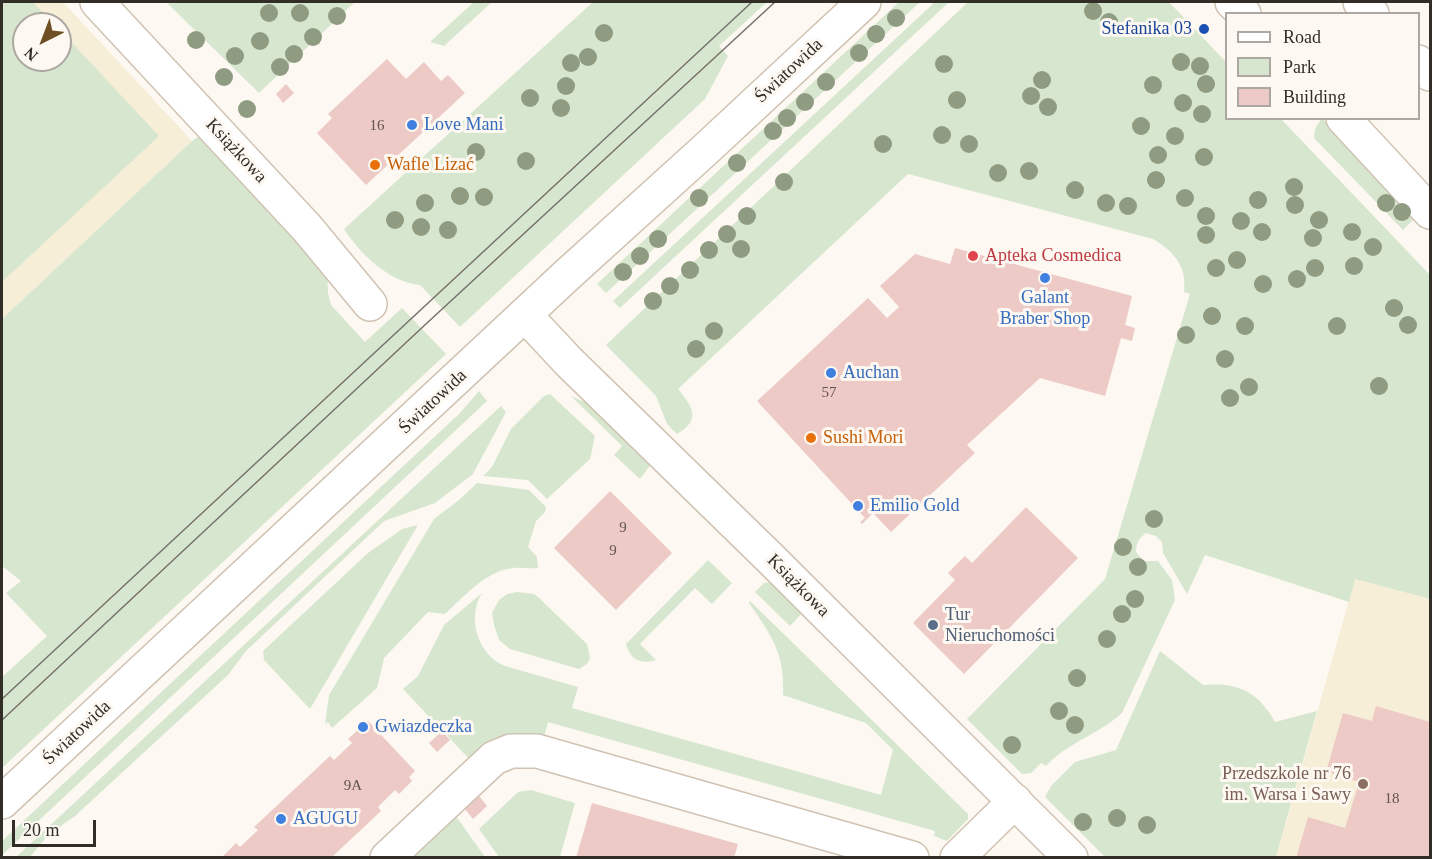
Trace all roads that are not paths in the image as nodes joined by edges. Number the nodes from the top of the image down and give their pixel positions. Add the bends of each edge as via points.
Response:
1 (97, 2) edge
2 (864, 2) edge
3 (1420, 63) edge
4 (1431, 74) edge
5 (1344, 120) edge
6 (1431, 212) edge
7 (370, 304) dead end
8 (525, 315) junction
9 (1015, 801) junction
10 (2, 802) edge
11 (966, 849) edge
12 (387, 858) edge
13 (912, 858) edge
14 (1071, 858) edge

1 - 7 street, Książkowa via 307,228
2 - 8 street, Światowida
3 - 4 street
5 - 6 street
8 - 9 street, Książkowa
8 - 10 street, Światowida
9 - 11 street
9 - 14 street, Książkowa
12 - 13 street via 494,758 511,751 537,752

